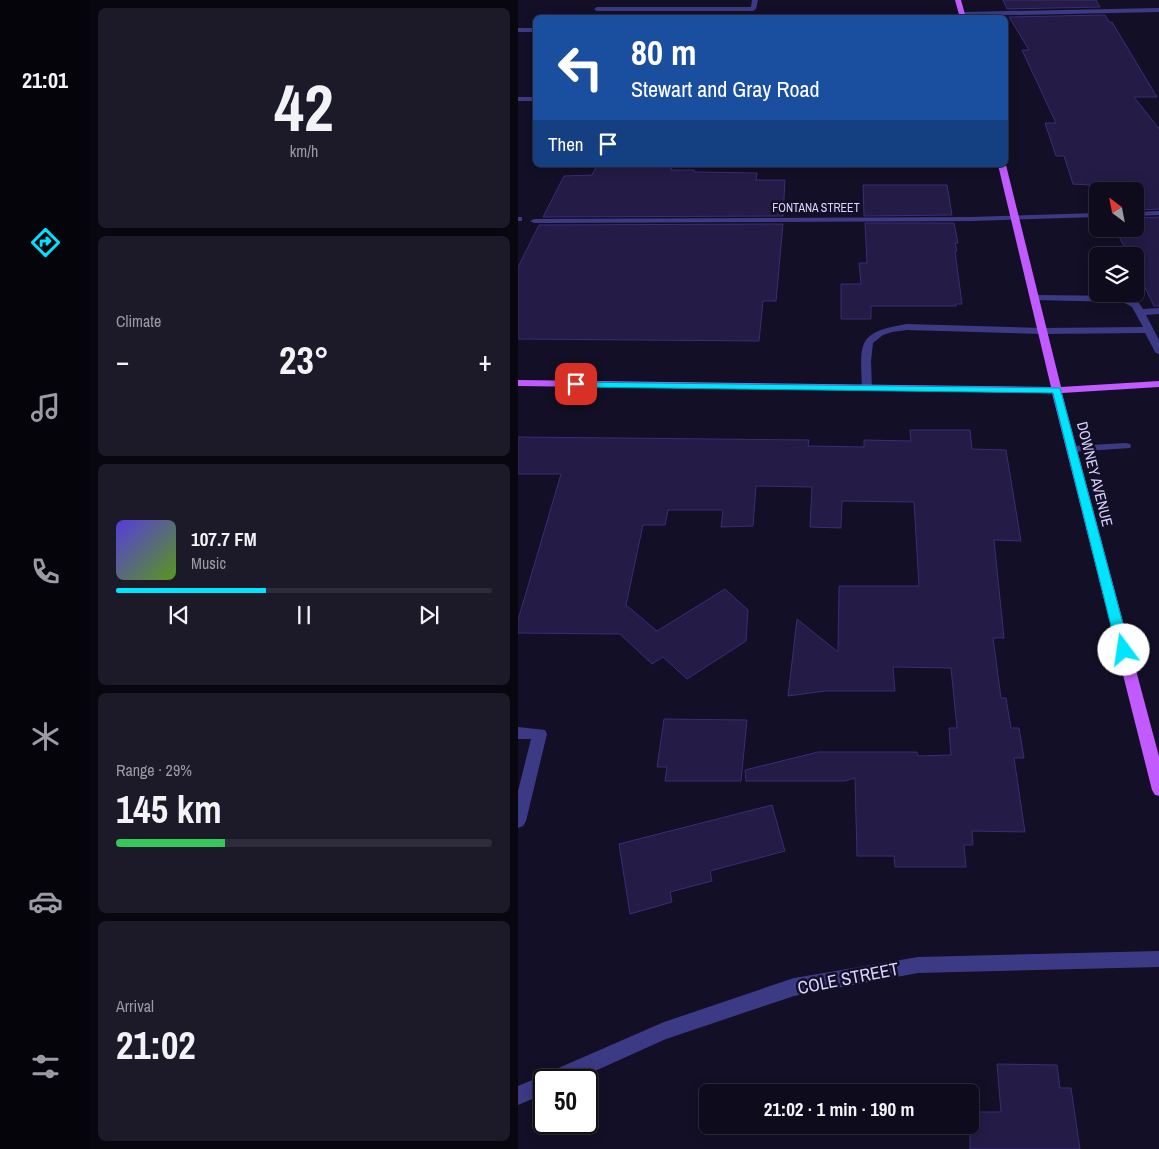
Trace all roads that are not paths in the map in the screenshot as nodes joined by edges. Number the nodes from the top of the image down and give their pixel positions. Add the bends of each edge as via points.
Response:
1 (602, 0) edge
2 (755, 0) edge
3 (958, 0) edge
4 (596, 9) junction
5 (736, 9) junction
6 (1160, 10) edge
7 (593, 15) edge
8 (736, 15) edge
9 (962, 15) edge
10 (995, 15) edge
11 (518, 30) edge
12 (533, 30) edge
13 (518, 99) edge
14 (533, 99) edge
15 (1002, 167) edge
16 (1160, 213) edge
17 (1144, 214) edge
18 (1089, 215) edge
19 (1015, 217) junction
20 (534, 221) dead end
21 (1035, 298) junction
22 (1160, 311) edge
23 (1140, 312) junction
24 (1149, 330) junction
25 (1043, 331) junction
26 (1160, 352) edge
27 (518, 383) edge
28 (1160, 384) edge
29 (867, 388) junction
30 (1057, 390) junction
31 (1126, 446) dead end
32 (1071, 450) junction
33 (518, 733) edge
34 (1160, 790) edge
35 (518, 821) edge
36 (1160, 959) edge
37 (579, 1069) edge
38 (533, 1089) edge
39 (518, 1096) edge

1 - 4 street
2 - 5 street via 753,9
3 - 9 main road
4 - 5 street
4 - 7 street
5 - 8 street
6 - 10 street
11 - 12 street
13 - 14 street
15 - 19 main road, DOWNEY AVENUE
16 - 17 street
18 - 19 street, FONTANA STREET
19 - 20 street, FONTANA STREET
19 - 21 main road, DOWNEY AVENUE
21 - 23 street via 1125,299 1136,305
21 - 25 main road, DOWNEY AVENUE
22 - 23 street
23 - 24 street
24 - 25 street
24 - 26 street
25 - 29 street via 907,327 885,330 872,336 866,345
25 - 30 main road, DOWNEY AVENUE
27 - 29 main road
28 - 30 main road
29 - 30 main road
30 - 32 main road, DOWNEY AVENUE
31 - 32 street
32 - 34 main road, DOWNEY AVENUE
33 - 35 street via 540,734
36 - 37 street, COLE STREET via 918,965 794,987 664,1031
38 - 39 street

